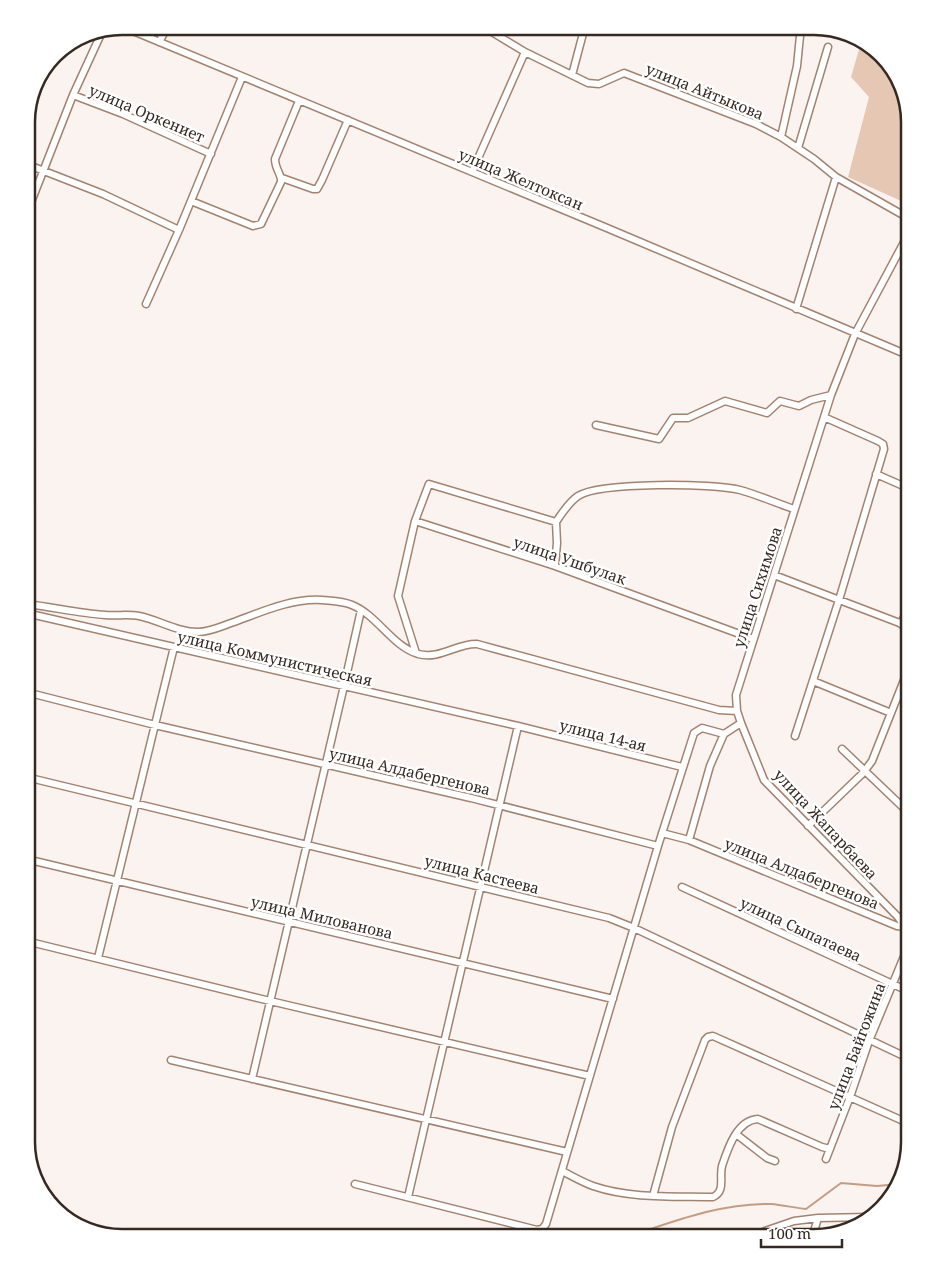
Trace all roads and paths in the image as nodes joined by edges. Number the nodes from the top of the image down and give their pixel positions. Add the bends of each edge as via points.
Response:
1 (142, 35) edge
2 (163, 35) edge
3 (497, 35) edge
4 (583, 35) edge
5 (800, 35) edge
6 (99, 39) edge
7 (159, 42) junction
8 (828, 47) dead end
9 (525, 52) junction
10 (572, 75) junction
11 (242, 77) junction
12 (73, 95) junction
13 (299, 101) junction
14 (348, 120) junction
15 (781, 137) junction
16 (798, 148) junction
17 (211, 154) junction
18 (35, 168) edge
19 (43, 171) junction
20 (472, 172) junction
21 (836, 177) junction
22 (282, 178) junction
23 (35, 192) edge
24 (191, 201) junction
25 (901, 214) edge
26 (179, 230) junction
27 (901, 248) edge
28 (146, 304) dead end
29 (796, 309) junction
30 (855, 334) junction
31 (901, 352) edge
32 (831, 395) junction
33 (824, 417) junction
34 (596, 425) dead end
35 (876, 474) junction
36 (901, 485) edge
37 (794, 508) junction
38 (415, 521) junction
39 (556, 522) junction
40 (555, 566) junction
41 (774, 575) junction
42 (838, 600) junction
43 (35, 605) edge
44 (361, 610) junction
45 (35, 615) edge
46 (901, 624) edge
47 (753, 638) junction
48 (174, 647) junction
49 (416, 653) junction
50 (812, 681) junction
51 (344, 686) junction
52 (901, 688) edge
53 (35, 694) edge
54 (737, 711) junction
55 (891, 713) junction
56 (741, 723) junction
57 (155, 725) junction
58 (518, 726) junction
59 (724, 734) junction
60 (795, 736) dead end
61 (842, 749) dead end
62 (326, 764) junction
63 (682, 767) junction
64 (864, 771) junction
65 (35, 779) edge
66 (136, 804) junction
67 (499, 805) junction
68 (901, 806) edge
69 (808, 826) junction
70 (662, 833) junction
71 (690, 840) junction
72 (306, 844) junction
73 (658, 846) junction
74 (35, 861) edge
75 (117, 881) junction
76 (481, 887) junction
77 (682, 887) dead end
78 (901, 921) edge
79 (288, 922) junction
80 (901, 927) edge
81 (634, 928) junction
82 (35, 943) edge
83 (98, 958) junction
84 (463, 964) junction
85 (901, 965) edge
86 (893, 985) junction
87 (901, 988) edge
88 (612, 999) junction
89 (270, 1001) junction
90 (869, 1041) junction
91 (445, 1042) junction
92 (901, 1055) edge
93 (171, 1060) dead end
94 (590, 1076) junction
95 (252, 1079) junction
96 (850, 1096) junction
97 (428, 1120) junction
98 (901, 1120) edge
99 (736, 1134) junction
100 (830, 1149) junction
101 (568, 1152) junction
102 (826, 1159) dead end
103 (775, 1161) dead end
104 (562, 1171) junction
105 (355, 1184) dead end
106 (653, 1196) junction
107 (408, 1198) junction
108 (858, 1217) edge
109 (818, 1218) junction
110 (533, 1229) edge
111 (542, 1229) edge
112 (773, 1229) edge
113 (815, 1229) edge

1 - 7 street, улица Желтоксан
2 - 7 street
3 - 9 street, улица Айтыкова
4 - 10 street
5 - 15 street via 797,66
6 - 12 street, улица Оркениет
7 - 11 street, улица Желтоксан
8 - 16 street
9 - 10 street, улица Айтыкова
9 - 20 street
10 - 15 street, улица Айтыкова via 588,83 599,84 624,73 756,124
11 - 13 street, улица Желтоксан
11 - 17 street, улица Оркениет
12 - 17 street, улица Оркениет
12 - 19 street, улица Оркениет
13 - 14 street, улица Желтоксан
13 - 22 street via 275,159 275,168
14 - 20 street, улица Желтоксан
14 - 22 street via 317,189
15 - 16 street, улица Айтыкова
16 - 21 street, улица Айтыкова
17 - 24 street, улица Оркениет
18 - 19 street
19 - 23 street, улица Оркениет
19 - 26 street
20 - 29 street, улица Желтоксан
21 - 25 street, улица Айтыкова
21 - 29 street
22 - 24 street via 258,226
24 - 26 street, улица Оркениет
26 - 28 street, улица Оркениет
27 - 30 street, улица Сихимова
29 - 30 street, улица Желтоксан
30 - 31 street, улица Желтоксан
30 - 32 street, улица Сихимова
32 - 33 street, улица Сихимова
32 - 34 street via 799,406 780,401 766,413 725,400 688,418 673,418 659,439
33 - 35 street via 883,444
33 - 37 street, улица Сихимова
35 - 36 street
35 - 42 street
37 - 39 street via 739,490 707,485 663,485 602,489 579,495
37 - 41 street, улица Сихимова
38 - 39 street via 429,484
38 - 40 street, улица Ушбулак
38 - 49 street via 398,596
39 - 40 street
40 - 47 street, улица Ушбулак
41 - 42 street
41 - 47 street, улица Сихимова
42 - 46 street
42 - 50 street
43 - 44 street via 140,616 196,632 297,602 342,602
44 - 49 street
44 - 51 street
45 - 48 street, улица Коммунистическая
47 - 54 street, улица Сихимова via 736,696
48 - 51 street, улица Коммунистическая
48 - 57 street
49 - 54 street via 430,656 477,644 719,710
50 - 55 street
50 - 60 street
51 - 58 street, улица Коммунистическая
51 - 62 street
52 - 55 street
53 - 57 street, улица Алдабергенова
54 - 56 street, улица Сихимова
55 - 64 street via 872,761
56 - 59 street
56 - 69 street, улица Жапарбаева via 764,780
57 - 62 street, улица Алдабергенова
57 - 66 street
58 - 63 street, улица 14-ая
58 - 67 street
59 - 63 street via 702,728 694,733
59 - 71 street via 710,766
61 - 64 street
62 - 67 street, улица Алдабергенова
62 - 72 street
63 - 70 street
64 - 68 street
64 - 69 street
65 - 66 street, улица Кастеева
66 - 72 street, улица Кастеева
66 - 75 street
67 - 73 street, улица Алдабергенова
67 - 76 street
69 - 78 street, улица Жапарбаева
70 - 71 street, улица Алдабергенова
70 - 73 street
71 - 80 street, улица Алдабергенова
72 - 76 street, улица Кастеева
72 - 79 street
73 - 81 street
74 - 75 street, улица Милованова
75 - 79 street, улица Милованова
75 - 83 street
76 - 81 street, улица Кастеева via 609,918
76 - 84 street
77 - 86 street, улица Сыпатаева
79 - 84 street, улица Милованова
79 - 89 street
81 - 88 street
81 - 90 street, улица Кастеева
82 - 83 street
83 - 89 street
84 - 88 street, улица Милованова
84 - 91 street
85 - 86 street, улица Байгожина
86 - 87 street, улица Сыпатаева
86 - 90 street, улица Байгожина
88 - 94 street
89 - 91 street
89 - 95 street
90 - 92 street, улица Кастеева
90 - 96 street, улица Байгожина
91 - 94 street
91 - 97 street
93 - 95 street
94 - 101 street
95 - 97 street
96 - 98 street
96 - 100 street, улица Байгожина
96 - 106 street via 713,1036 708,1037 672,1127
97 - 101 street
97 - 107 street
99 - 100 street via 750,1119 758,1119
99 - 103 street via 767,1161
99 - 106 street via 722,1167 718,1194 713,1197
100 - 102 street, улица Байгожина
101 - 104 street
104 - 106 street via 605,1189
104 - 111 street
105 - 107 street
107 - 110 street
108 - 109 street
109 - 112 street
109 - 113 street

